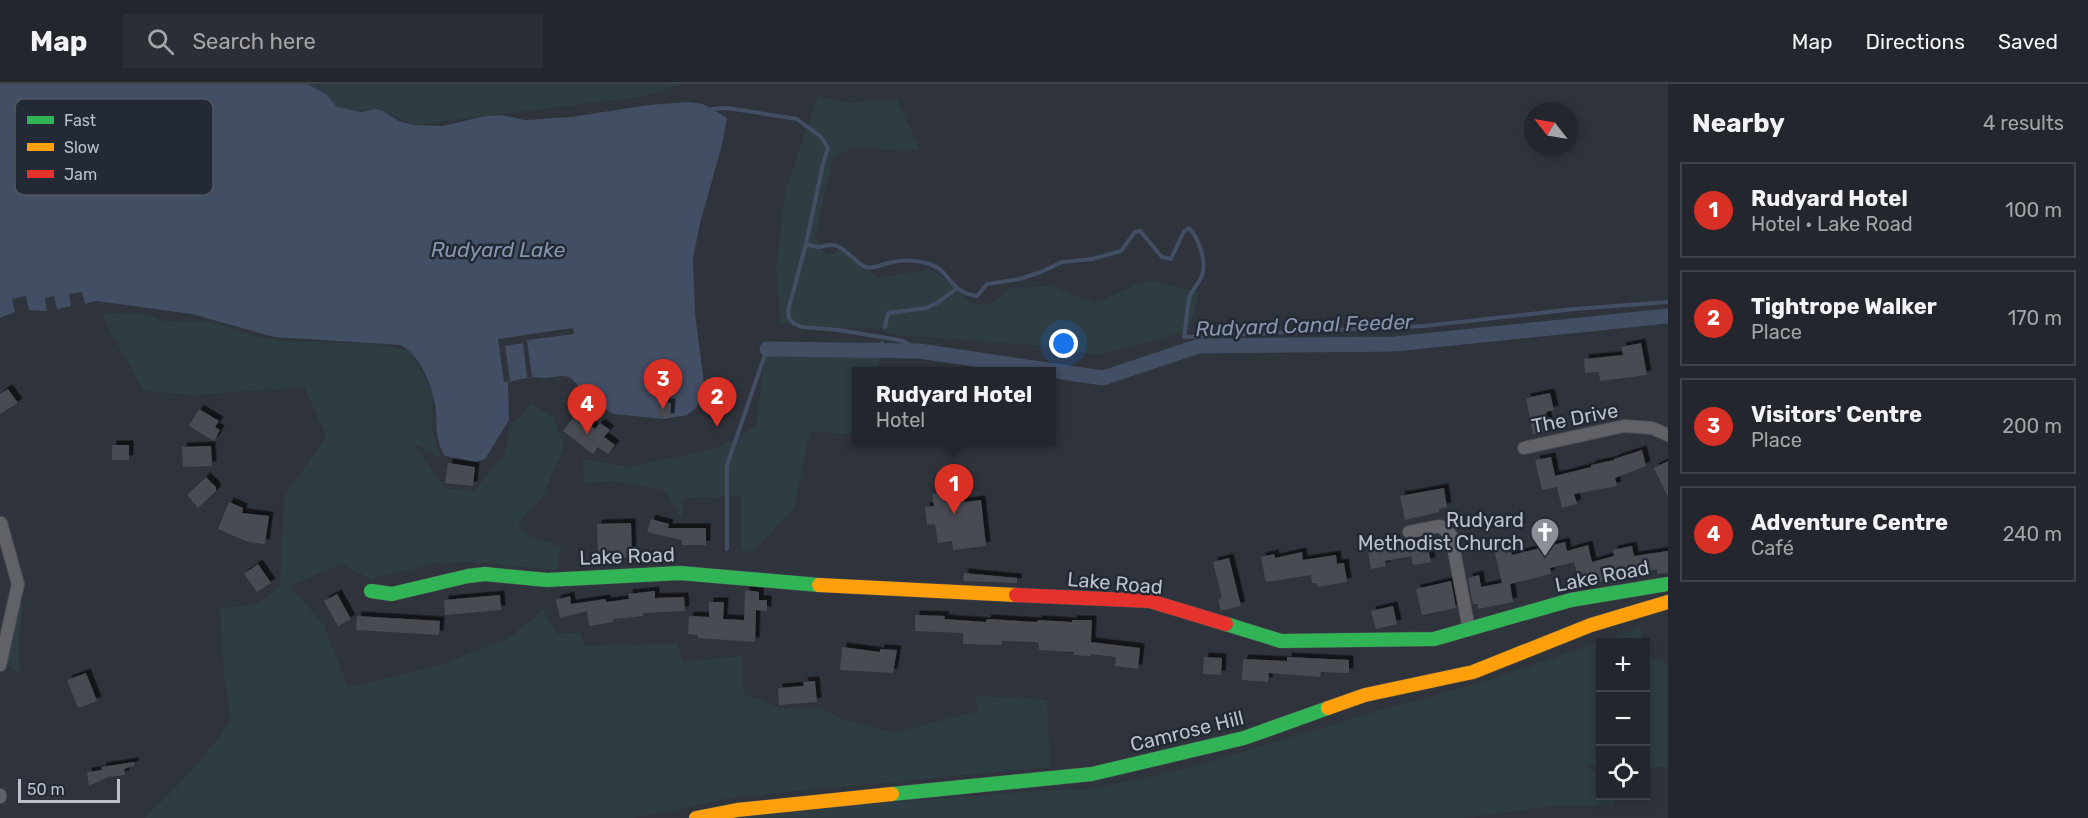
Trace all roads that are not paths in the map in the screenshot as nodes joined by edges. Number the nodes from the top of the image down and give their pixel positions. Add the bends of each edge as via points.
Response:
1 (1668, 435) edge
2 (1524, 448) dead end
3 (1, 523) edge
4 (1408, 532) dead end
5 (1668, 584) edge
6 (371, 591) dead end
7 (1668, 602) edge
8 (1469, 629) junction
9 (0, 665) edge
10 (696, 818) edge

1 - 2 street, The Drive via 1652,428 1624,426
3 - 9 street via 18,584
4 - 8 street via 1440,526 1450,535
5 - 8 street, Lake Road via 1571,600
6 - 8 street, Lake Road via 392,594 485,574 547,580 681,573 811,585 1150,602 1281,641 1434,639
7 - 10 street, Camrose Hill via 1591,625 1473,672 1365,695 1244,738 1092,774 737,810

